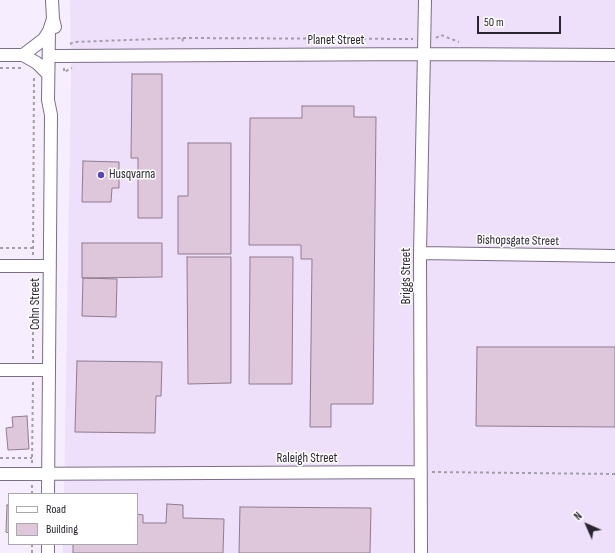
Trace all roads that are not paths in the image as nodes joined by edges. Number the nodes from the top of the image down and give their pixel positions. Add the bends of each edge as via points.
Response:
1 (52, 0) edge
2 (425, 0) edge
3 (53, 19) junction
4 (49, 31) junction
5 (425, 54) junction
6 (0, 55) edge
7 (23, 55) junction
8 (615, 55) edge
9 (56, 56) junction
10 (48, 74) junction
11 (51, 115) junction
12 (420, 253) junction
13 (615, 256) edge
14 (0, 266) edge
15 (50, 266) junction
16 (0, 370) edge
17 (49, 370) junction
18 (421, 472) junction
19 (0, 474) edge
20 (49, 474) junction
21 (48, 493) edge
22 (421, 553) edge

1 - 3 street, Cohn Street
2 - 5 street, Briggs Street
3 - 4 street, Cohn Street
3 - 9 street, Cohn Street via 56,30
4 - 7 street via 44,40
4 - 10 street, Cohn Street
5 - 8 street, Planet Street
5 - 9 street, Planet Street
5 - 12 street, Briggs Street
6 - 7 street
7 - 10 street
9 - 11 street, Cohn Street via 55,104
10 - 11 street, Cohn Street
11 - 15 street, Cohn Street
12 - 13 street, Bishopsgate Street
12 - 18 street, Briggs Street
14 - 15 street
15 - 17 street, Cohn Street
16 - 17 street
17 - 20 street, Cohn Street
18 - 20 street, Raleigh Street
18 - 22 street, Briggs Street
19 - 20 street, Raleigh Street
20 - 21 street, Cohn Street

